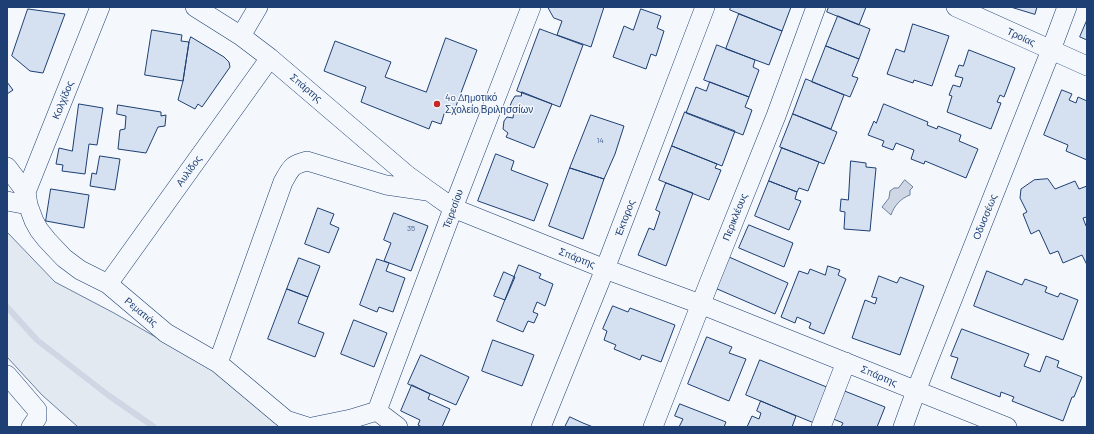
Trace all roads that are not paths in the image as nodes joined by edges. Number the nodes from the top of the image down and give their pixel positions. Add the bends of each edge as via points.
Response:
1 (100, 7) edge
2 (196, 7) edge
3 (258, 7) edge
4 (531, 7) edge
5 (705, 7) edge
6 (816, 7) edge
7 (956, 7) edge
8 (1067, 7) edge
9 (241, 36) junction
10 (1051, 50) junction
11 (270, 58) junction
12 (1087, 66) edge
13 (7, 167) edge
14 (429, 192) junction
15 (27, 199) junction
16 (7, 201) edge
17 (453, 208) junction
18 (605, 269) junction
19 (108, 284) junction
20 (700, 304) junction
21 (846, 362) junction
22 (218, 364) junction
23 (7, 375) edge
24 (916, 391) junction
25 (377, 411) junction
26 (34, 418) edge
27 (308, 427) edge
28 (312, 427) edge
29 (398, 427) edge
30 (541, 427) edge
31 (653, 427) edge
32 (821, 427) edge
33 (903, 427) edge
34 (1007, 427) edge

1 - 15 street, Κολχίδος
2 - 9 street, Σπάρτης
3 - 9 street
4 - 17 street, Τειρεσίου
5 - 18 street, Έκτορος
6 - 20 street, Περικλέους via 776,116
7 - 10 street, Τροίας
8 - 10 street, Οδυσσέως
9 - 11 street, Σπάρτης
10 - 12 street, Τροίας
10 - 24 street, Οδυσσέως
11 - 14 street, Σπάρτης
11 - 19 street, Αυλίδος
13 - 15 street, Ρεματιάς
14 - 17 street, Σπάρτης
14 - 22 street via 386,185 307,162 292,167 283,182
15 - 16 street
15 - 19 street, Ρεματιάς via 39,230 64,258 80,270
17 - 18 street, Σπάρτης
17 - 25 street, Τειρεσίου
18 - 20 street, Σπάρτης
18 - 30 street, Έκτορος
19 - 22 street, Ρεματιάς via 166,333
20 - 21 street, Σπάρτης
20 - 31 street, Περικλέους
21 - 24 street, Σπάρτης
21 - 32 street
22 - 27 street, Ρεματιάς via 286,420
23 - 26 street
24 - 33 street, Οδυσσέως
24 - 34 street, Σπάρτης
25 - 28 street
25 - 29 street

